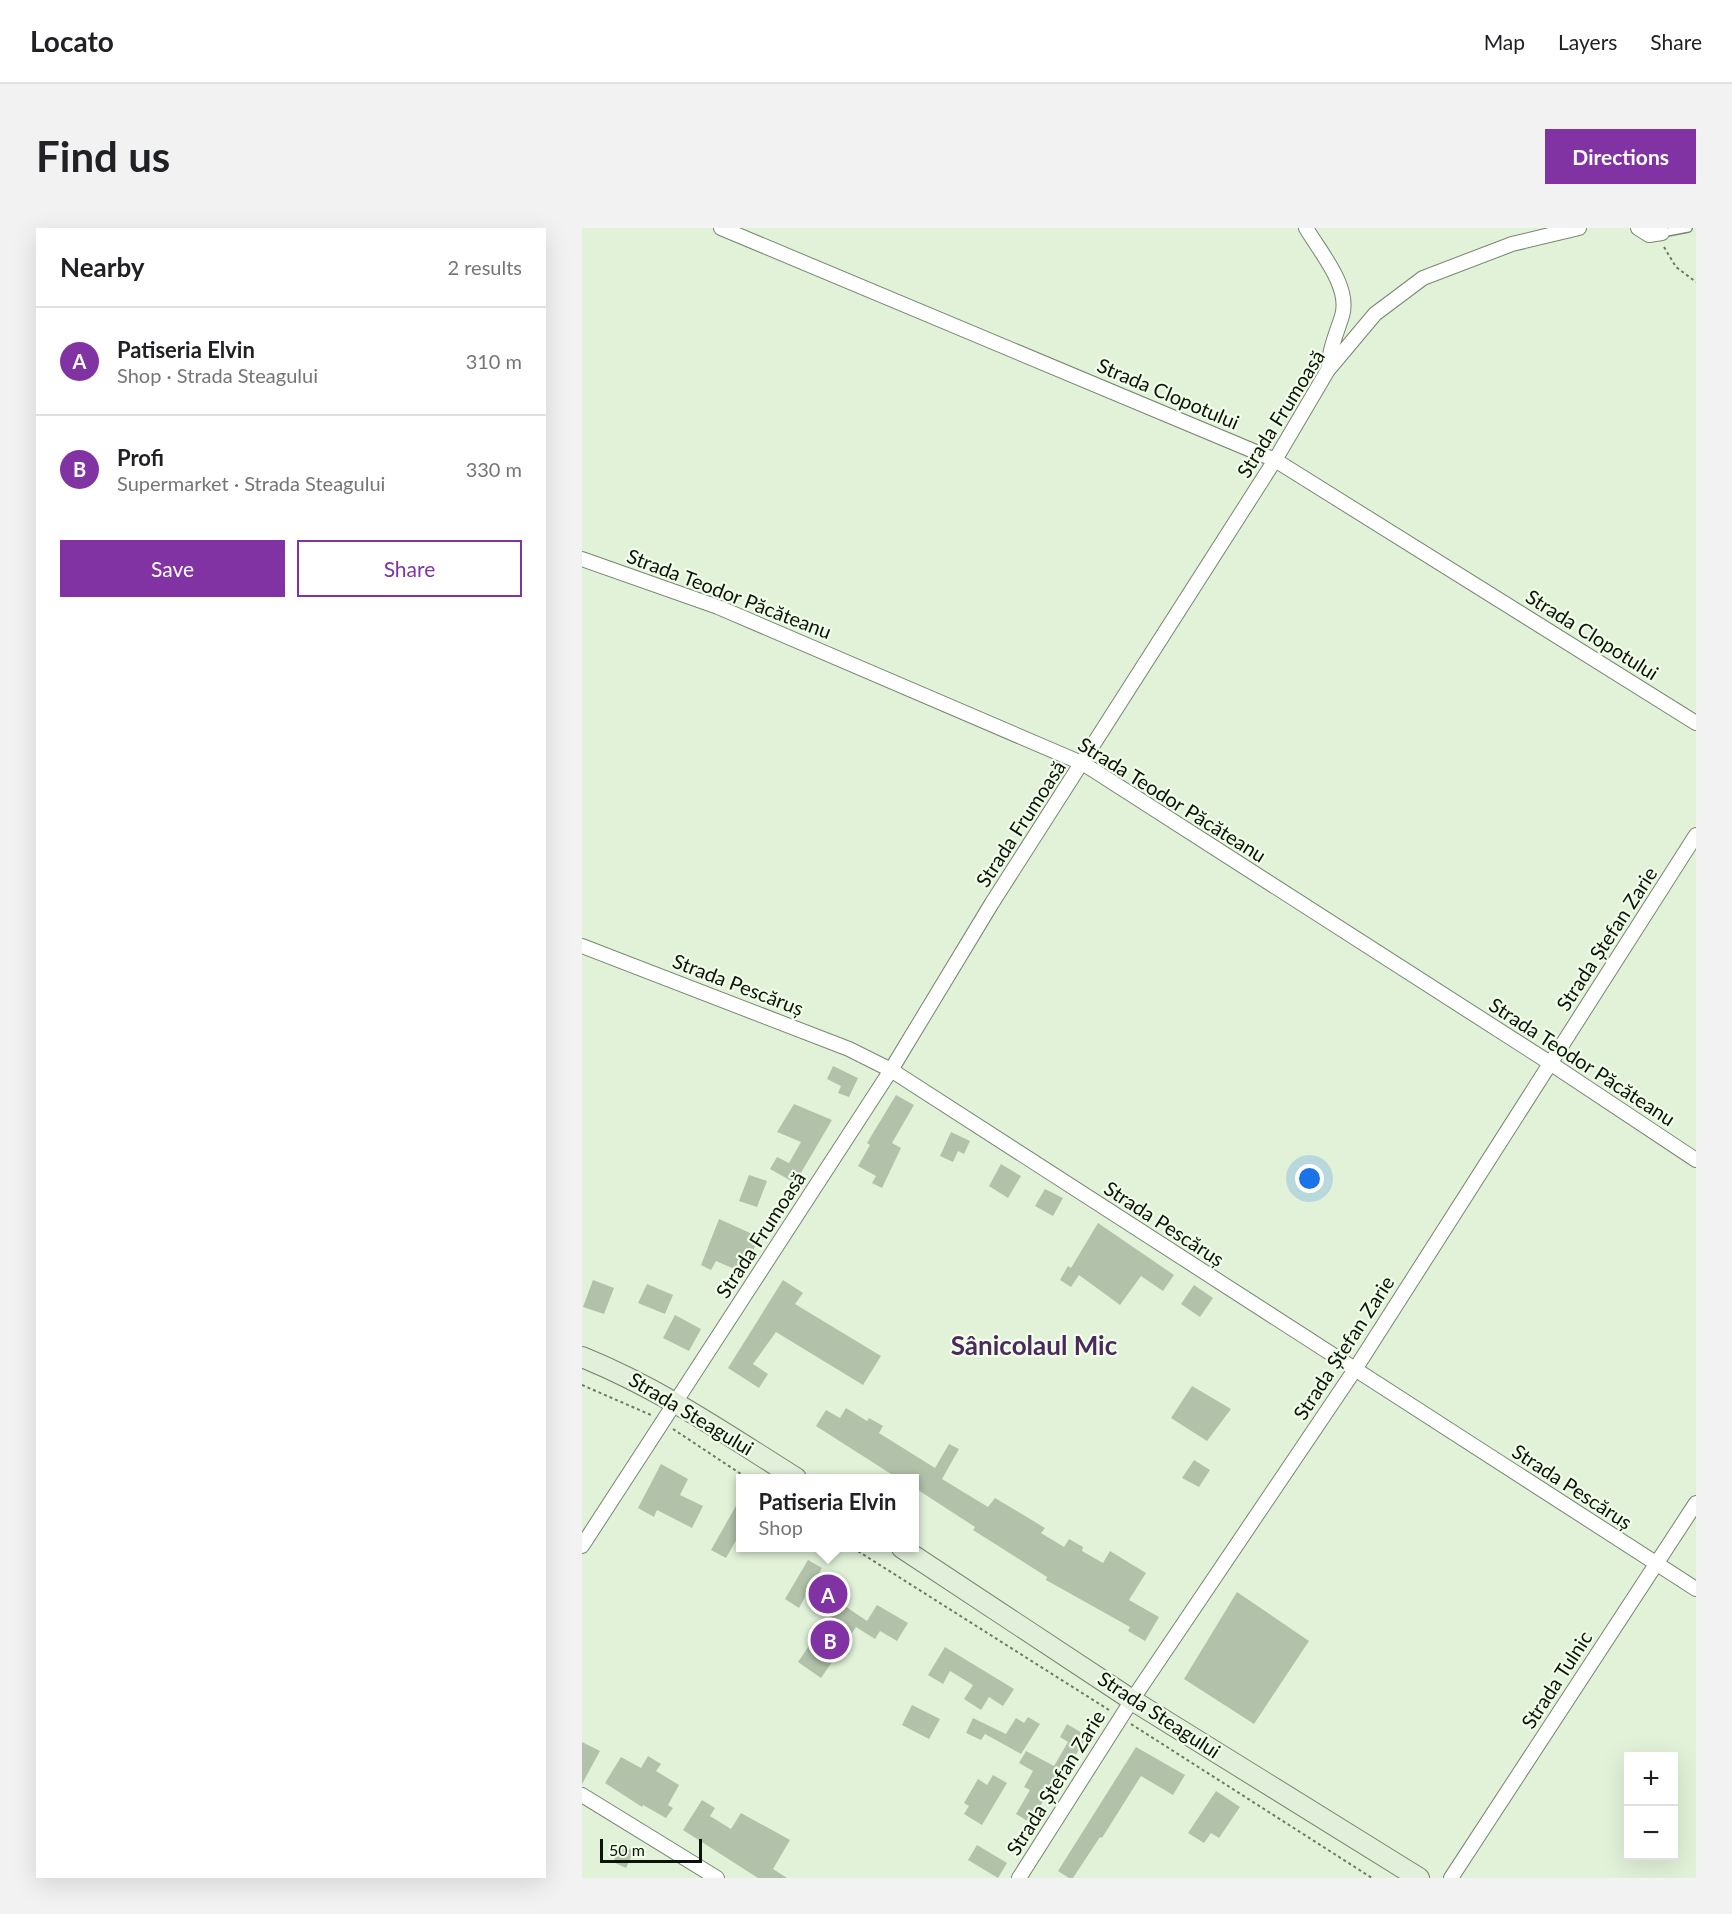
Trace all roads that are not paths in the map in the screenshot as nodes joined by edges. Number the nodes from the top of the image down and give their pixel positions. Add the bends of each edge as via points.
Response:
1 (721, 228) edge
2 (1306, 228) edge
3 (1579, 228) edge
4 (1638, 228) edge
5 (1688, 228) edge
6 (1662, 233) joint
7 (1328, 370) junction
8 (1275, 460) junction
9 (582, 559) edge
10 (1696, 723) edge
11 (1084, 764) junction
12 (1696, 835) edge
13 (582, 946) edge
14 (1550, 1064) junction
15 (891, 1070) junction
16 (1696, 1160) edge
17 (582, 1357) edge
18 (1354, 1371) junction
19 (677, 1403) junction
20 (788, 1474) edge
21 (1696, 1503) edge
22 (582, 1546) edge
23 (908, 1552) edge
24 (1656, 1564) junction
25 (1696, 1589) edge
26 (1132, 1700) junction
27 (582, 1795) edge
28 (717, 1878) edge
29 (1019, 1878) edge
30 (1419, 1878) edge
31 (1451, 1878) edge

1 - 8 street, Strada Clopotului
2 - 7 street via 1343,295
3 - 7 street, Strada Frumoasă via 1512,244 1423,278 1375,314
4 - 6 street via 1649,235
5 - 6 lane
7 - 8 street, Strada Frumoasă
8 - 10 street, Strada Clopotului
8 - 11 street, Strada Frumoasă
9 - 11 street, Strada Teodor Păcăteanu via 718,607
11 - 14 street, Strada Teodor Păcăteanu
11 - 15 street, Strada Frumoasă via 992,903
12 - 14 street, Strada Ștefan Zarie
13 - 15 street, Strada Pescăruș via 849,1049
14 - 16 street, Strada Teodor Păcăteanu
14 - 18 street, Strada Ștefan Zarie
15 - 18 street, Strada Pescăruș
15 - 19 street, Strada Frumoasă
17 - 19 main road, Strada Steagului
18 - 24 street, Strada Pescăruș
18 - 26 street, Strada Ștefan Zarie
19 - 20 main road, Strada Steagului
19 - 22 street, Strada Frumoasă
21 - 24 street, Strada Tulnic
23 - 26 main road, Strada Steagului
24 - 25 street, Strada Pescăruș
24 - 31 street, Strada Tulnic
26 - 29 street, Strada Ștefan Zarie
26 - 30 main road, Strada Steagului
27 - 28 street

